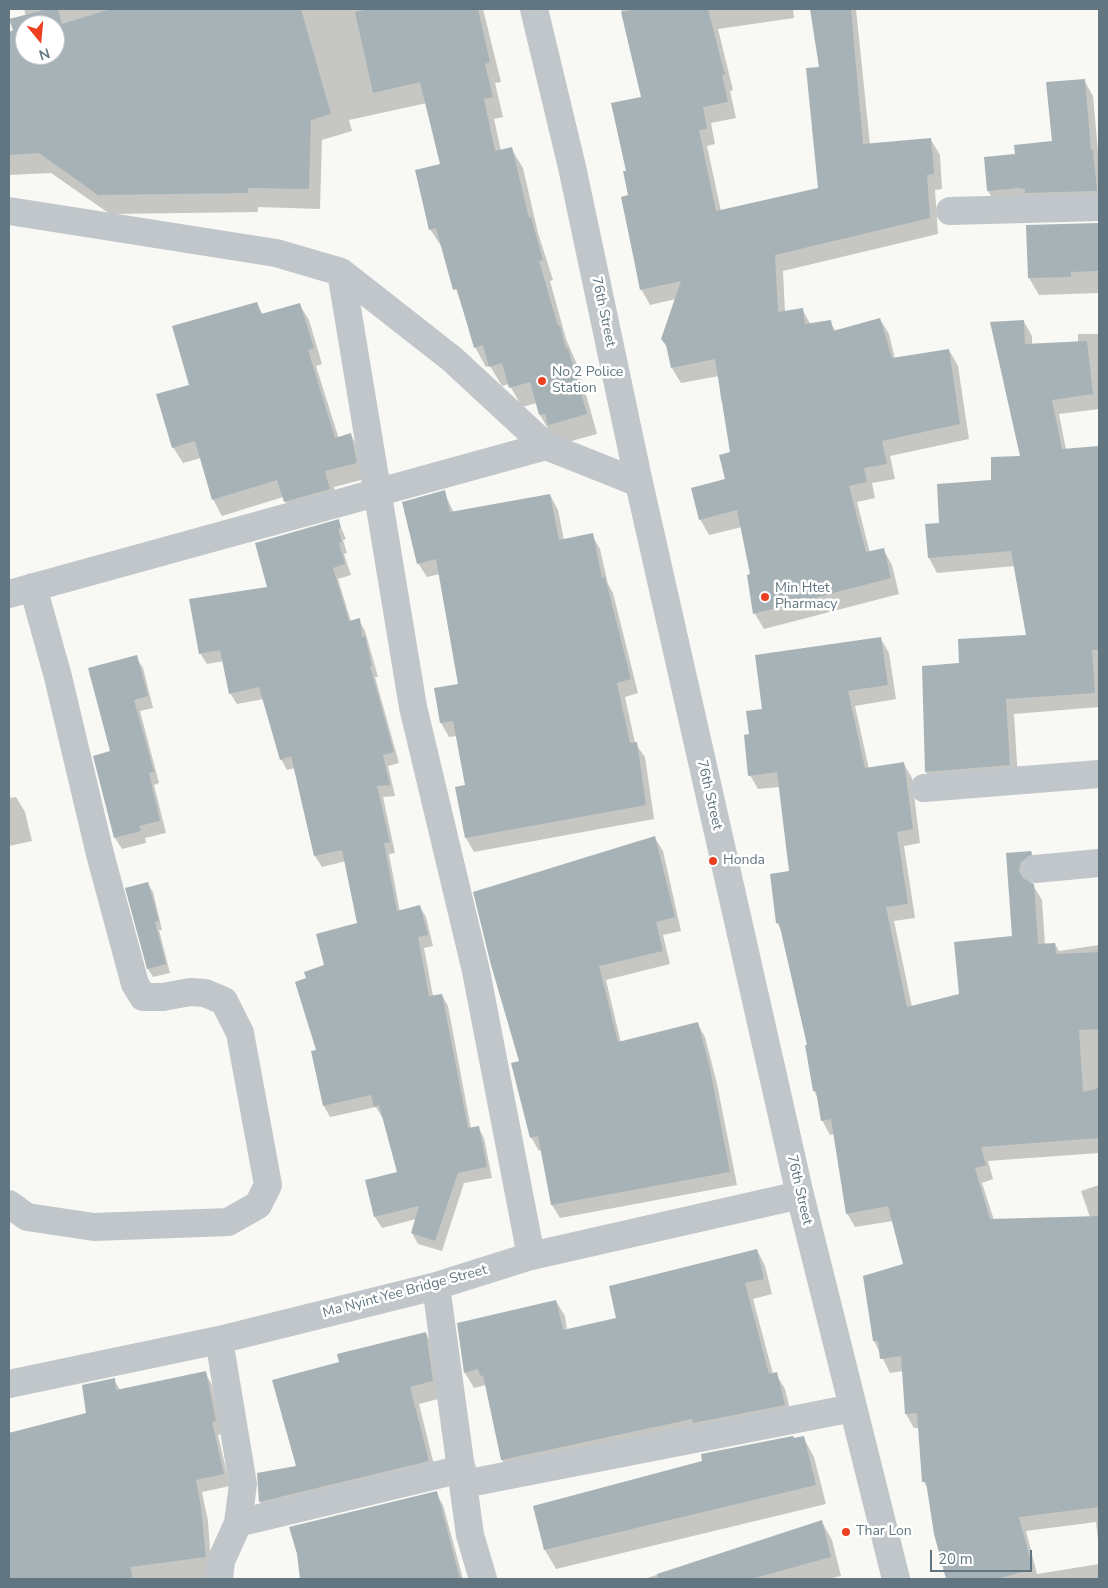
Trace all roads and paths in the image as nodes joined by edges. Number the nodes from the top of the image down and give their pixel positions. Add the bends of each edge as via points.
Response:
1 (534, 9) edge
2 (1099, 206) edge
3 (9, 211) edge
4 (950, 211) dead end
5 (341, 272) junction
6 (546, 446) junction
7 (639, 484) junction
8 (378, 492) junction
9 (21, 591) edge
10 (1099, 774) edge
11 (924, 788) dead end
12 (1099, 863) edge
13 (1035, 869) dead end
14 (800, 1196) junction
15 (9, 1204) edge
16 (531, 1256) junction
17 (436, 1286) junction
18 (220, 1340) junction
19 (9, 1384) edge
20 (853, 1408) junction
21 (463, 1476) junction
22 (238, 1523) junction
23 (219, 1579) edge
24 (483, 1579) edge
25 (896, 1579) edge

1 - 7 street, 76th Street via 572,166
2 - 4 street
3 - 5 street via 276,253
5 - 6 street via 452,359
5 - 8 street
6 - 7 street
6 - 8 street
7 - 14 street, 76th Street
8 - 9 street
8 - 16 street via 413,707 476,971
9 - 15 street via 58,677 135,984 142,997 190,992 205,993 224,1001 240,1034 268,1185 258,1205 228,1222 94,1228 27,1217
10 - 11 street
12 - 13 street
14 - 16 street, Ma Nyint Yee Bridge Street
14 - 20 street, 76th Street
16 - 17 street, Ma Nyint Yee Bridge Street
17 - 18 street, Ma Nyint Yee Bridge Street
17 - 21 street
18 - 19 street, Ma Nyint Yee Bridge Street
18 - 22 street via 243,1484
20 - 21 street
20 - 25 street, 76th Street
21 - 22 street
21 - 24 street via 470,1535
22 - 23 street via 221,1561

